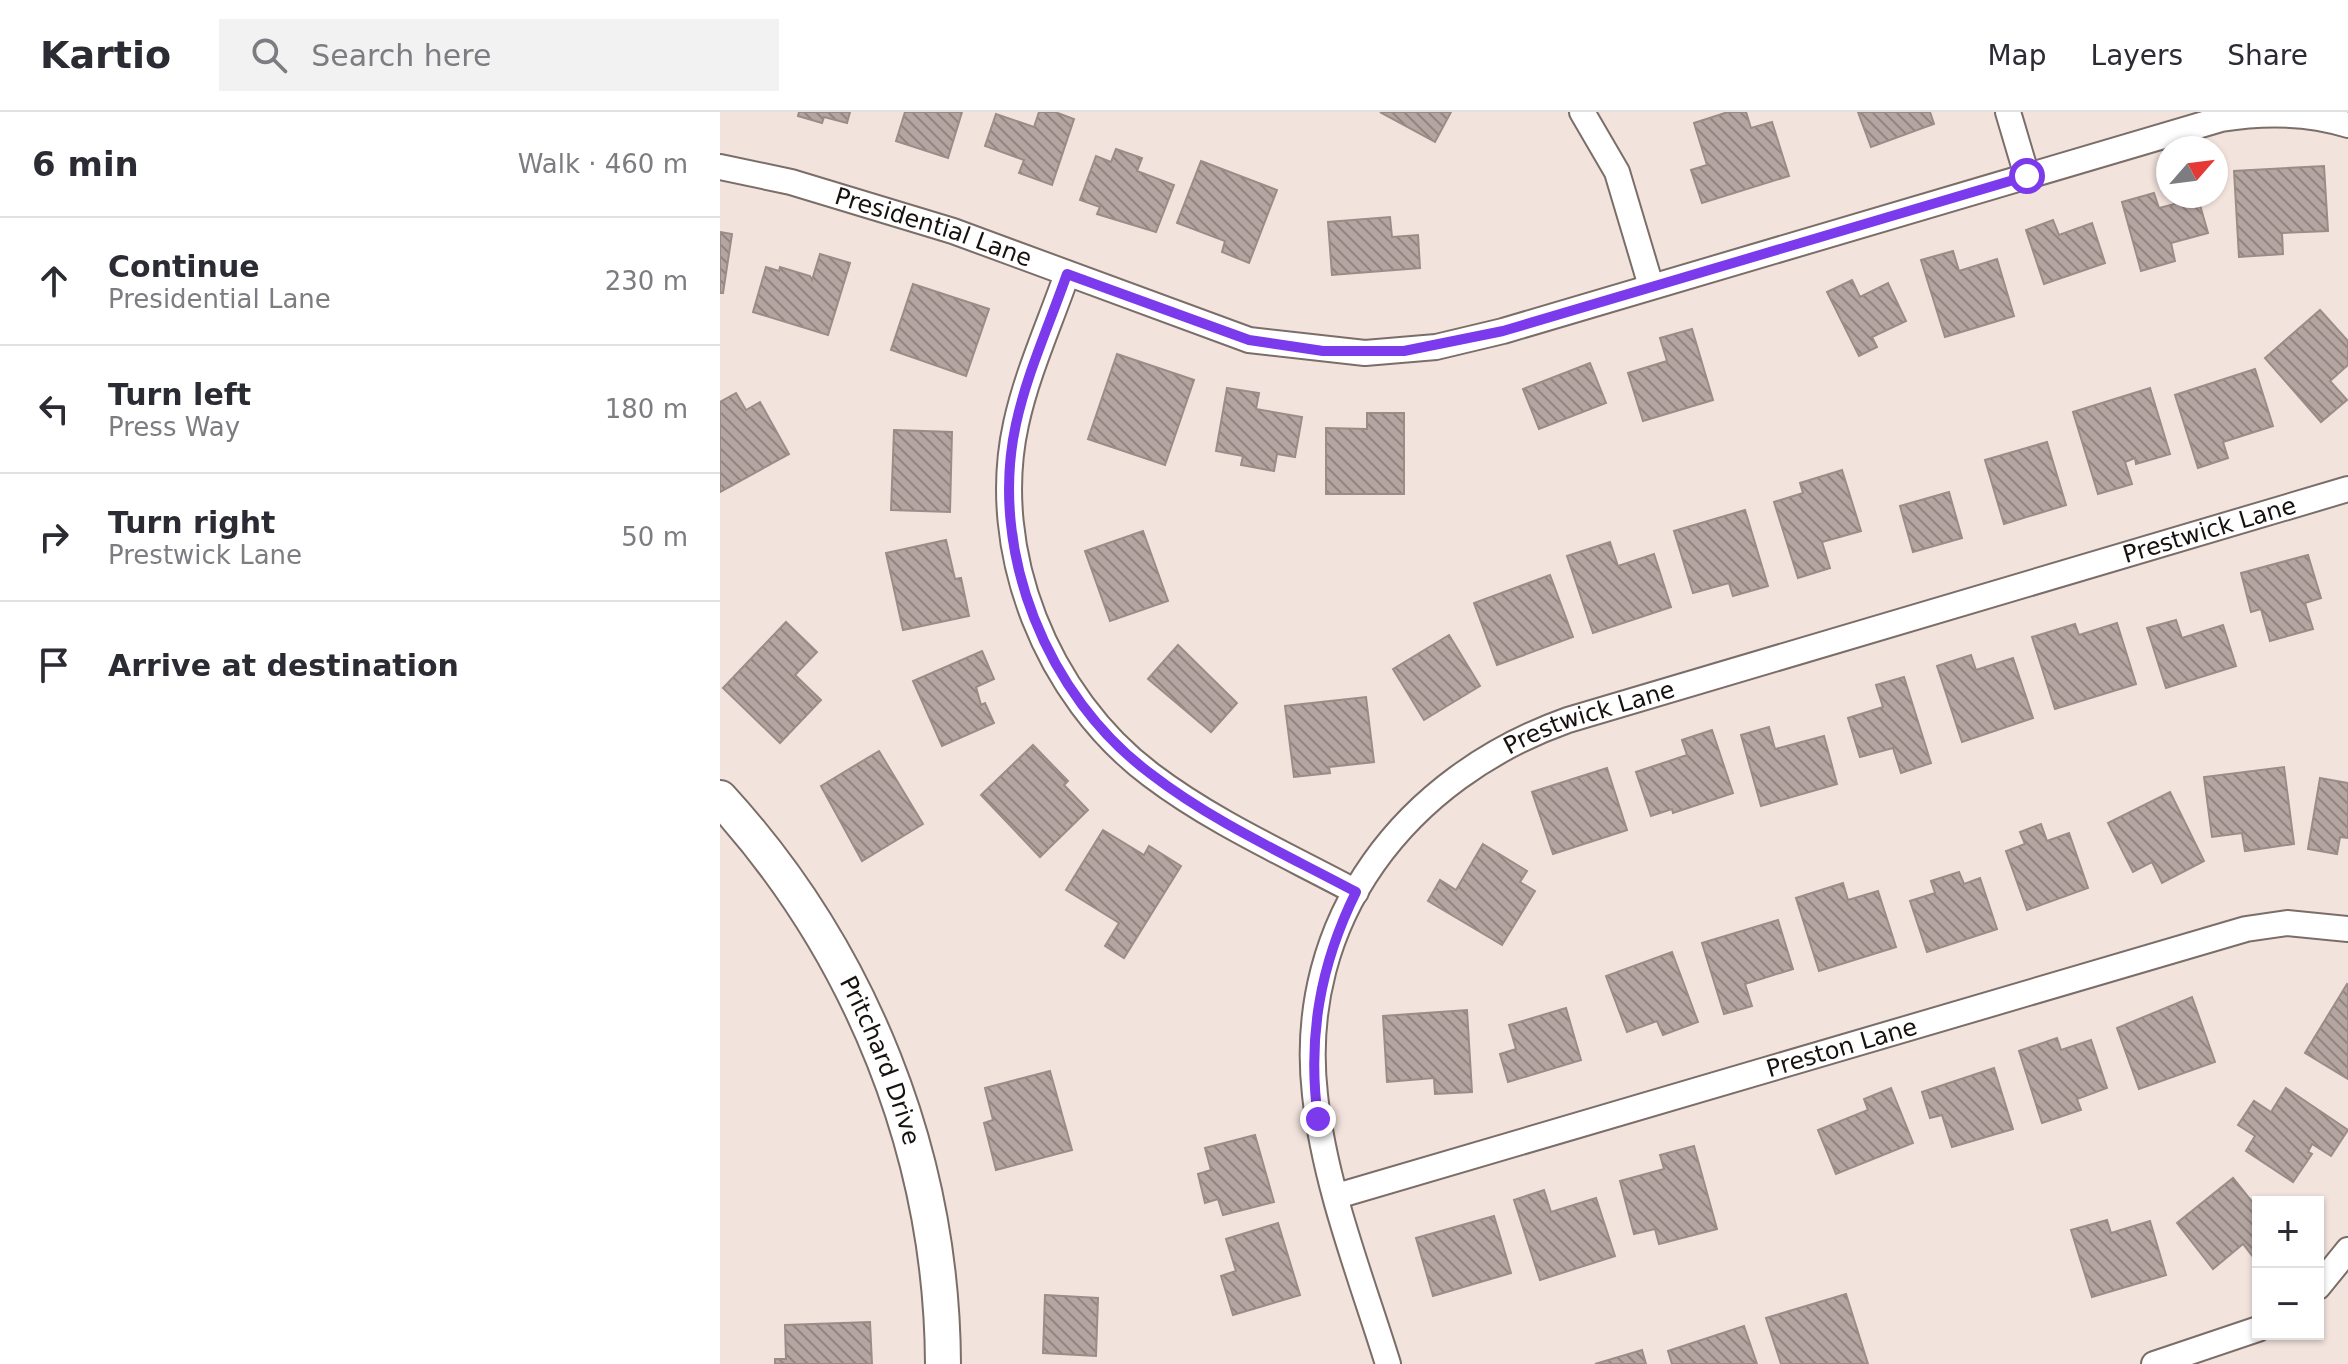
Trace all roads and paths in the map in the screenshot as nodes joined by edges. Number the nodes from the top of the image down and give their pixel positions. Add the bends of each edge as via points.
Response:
1 (1582, 112) edge
2 (2008, 112) edge
3 (2348, 125) edge
4 (720, 167) edge
5 (2027, 176) junction
6 (1067, 274) junction
7 (1651, 286) junction
8 (2348, 489) edge
9 (720, 798) edge
10 (1356, 892) junction
11 (2348, 929) edge
12 (1337, 1196) junction
13 (2348, 1250) edge
14 (2324, 1280) edge
15 (2252, 1331) edge
16 (943, 1364) edge
17 (1388, 1364) edge
18 (2154, 1364) edge

1 - 7 street via 1617,172
2 - 5 street
3 - 5 street, Presidential Lane via 2300,114 2246,114
4 - 6 street, Presidential Lane via 874,206
5 - 7 street, Presidential Lane
6 - 7 street, Presidential Lane via 1249,340 1365,353 1468,340
6 - 10 street via 1025,394 1011,456 1021,580 1045,643 1080,702 1149,773 1211,814
8 - 10 street, Prestwick Lane via 1542,730 1480,759 1436,792 1386,845
9 - 16 street, Pritchard Drive via 808,908 866,1016 897,1091 933,1235
10 - 12 street, Prestwick Lane via 1327,961 1314,1040 1318,1119
11 - 12 street, Preston Lane via 2287,923 2246,929
12 - 17 street, Prestwick Lane
13 - 14 street
15 - 18 street

